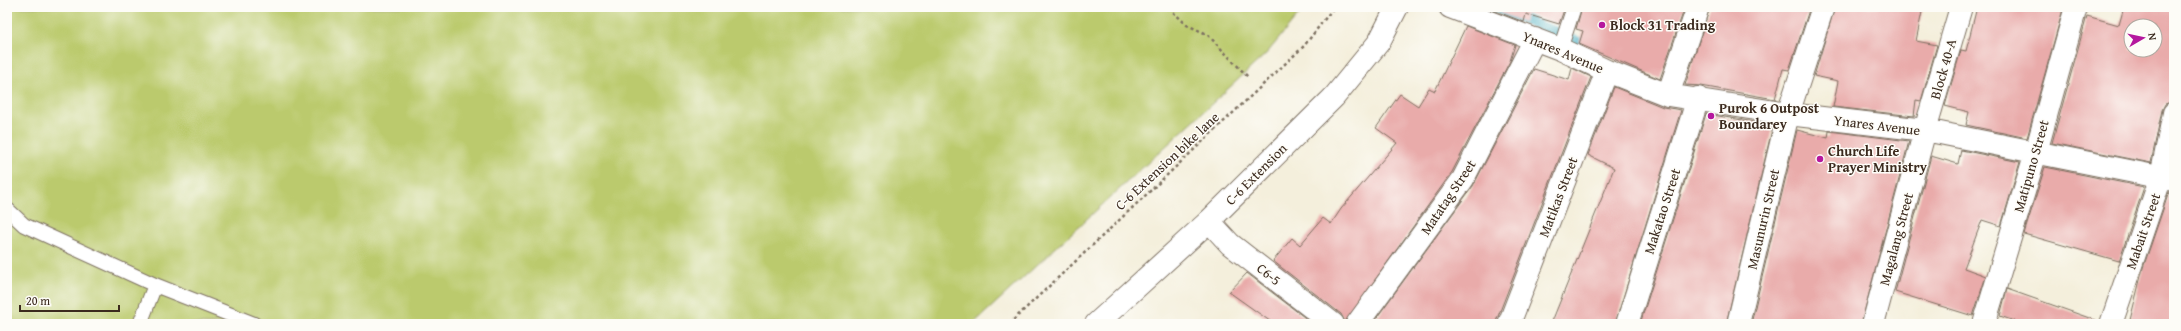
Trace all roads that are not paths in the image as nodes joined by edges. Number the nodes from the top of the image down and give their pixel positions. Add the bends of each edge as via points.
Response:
1 (1397, 7) edge
2 (1450, 7) edge
3 (1574, 7) edge
4 (1698, 7) edge
5 (1823, 7) edge
6 (1961, 7) edge
7 (2076, 7) edge
8 (1535, 39) junction
9 (1560, 49) junction
10 (1606, 71) junction
11 (1668, 95) junction
12 (1698, 98) junction
13 (2174, 113) edge
14 (1788, 114) junction
15 (1925, 130) junction
16 (2036, 152) junction
17 (2167, 178) edge
18 (7, 209) edge
19 (1209, 221) junction
20 (155, 285) junction
21 (140, 324) edge
22 (254, 324) edge
23 (1096, 324) edge
24 (1333, 324) edge
25 (1357, 324) edge
26 (1509, 324) edge
27 (1626, 324) edge
28 (1738, 324) edge
29 (1873, 324) edge
30 (1984, 324) edge
31 (2111, 324) edge

1 - 19 street, C-6 Extension via 1379,42 1334,97
2 - 8 street, Ynares Avenue
3 - 9 lane
4 - 11 street
5 - 14 street
6 - 15 street, Block 40-A
7 - 16 street, Matipuno Street
8 - 9 street, Ynares Avenue
8 - 25 street, Matatag Street via 1463,179
9 - 10 street, Ynares Avenue
10 - 11 street, Ynares Avenue
10 - 26 street, Matikas Street
11 - 12 street, Ynares Avenue
12 - 14 street, Ynares Avenue
12 - 27 street, Makatao Street
13 - 17 street, Mabait Street
14 - 15 street, Ynares Avenue
14 - 28 street, Masunurin Street
15 - 16 street, Ynares Avenue
15 - 29 street, Magalang Street
16 - 17 street, Ynares Avenue
16 - 30 street, Matipuno Street
17 - 31 street, Mabait Street
18 - 20 lane via 24,225
19 - 23 street, C-6 Extension
19 - 24 street, C6-5 via 1230,244
20 - 21 lane
20 - 22 lane

